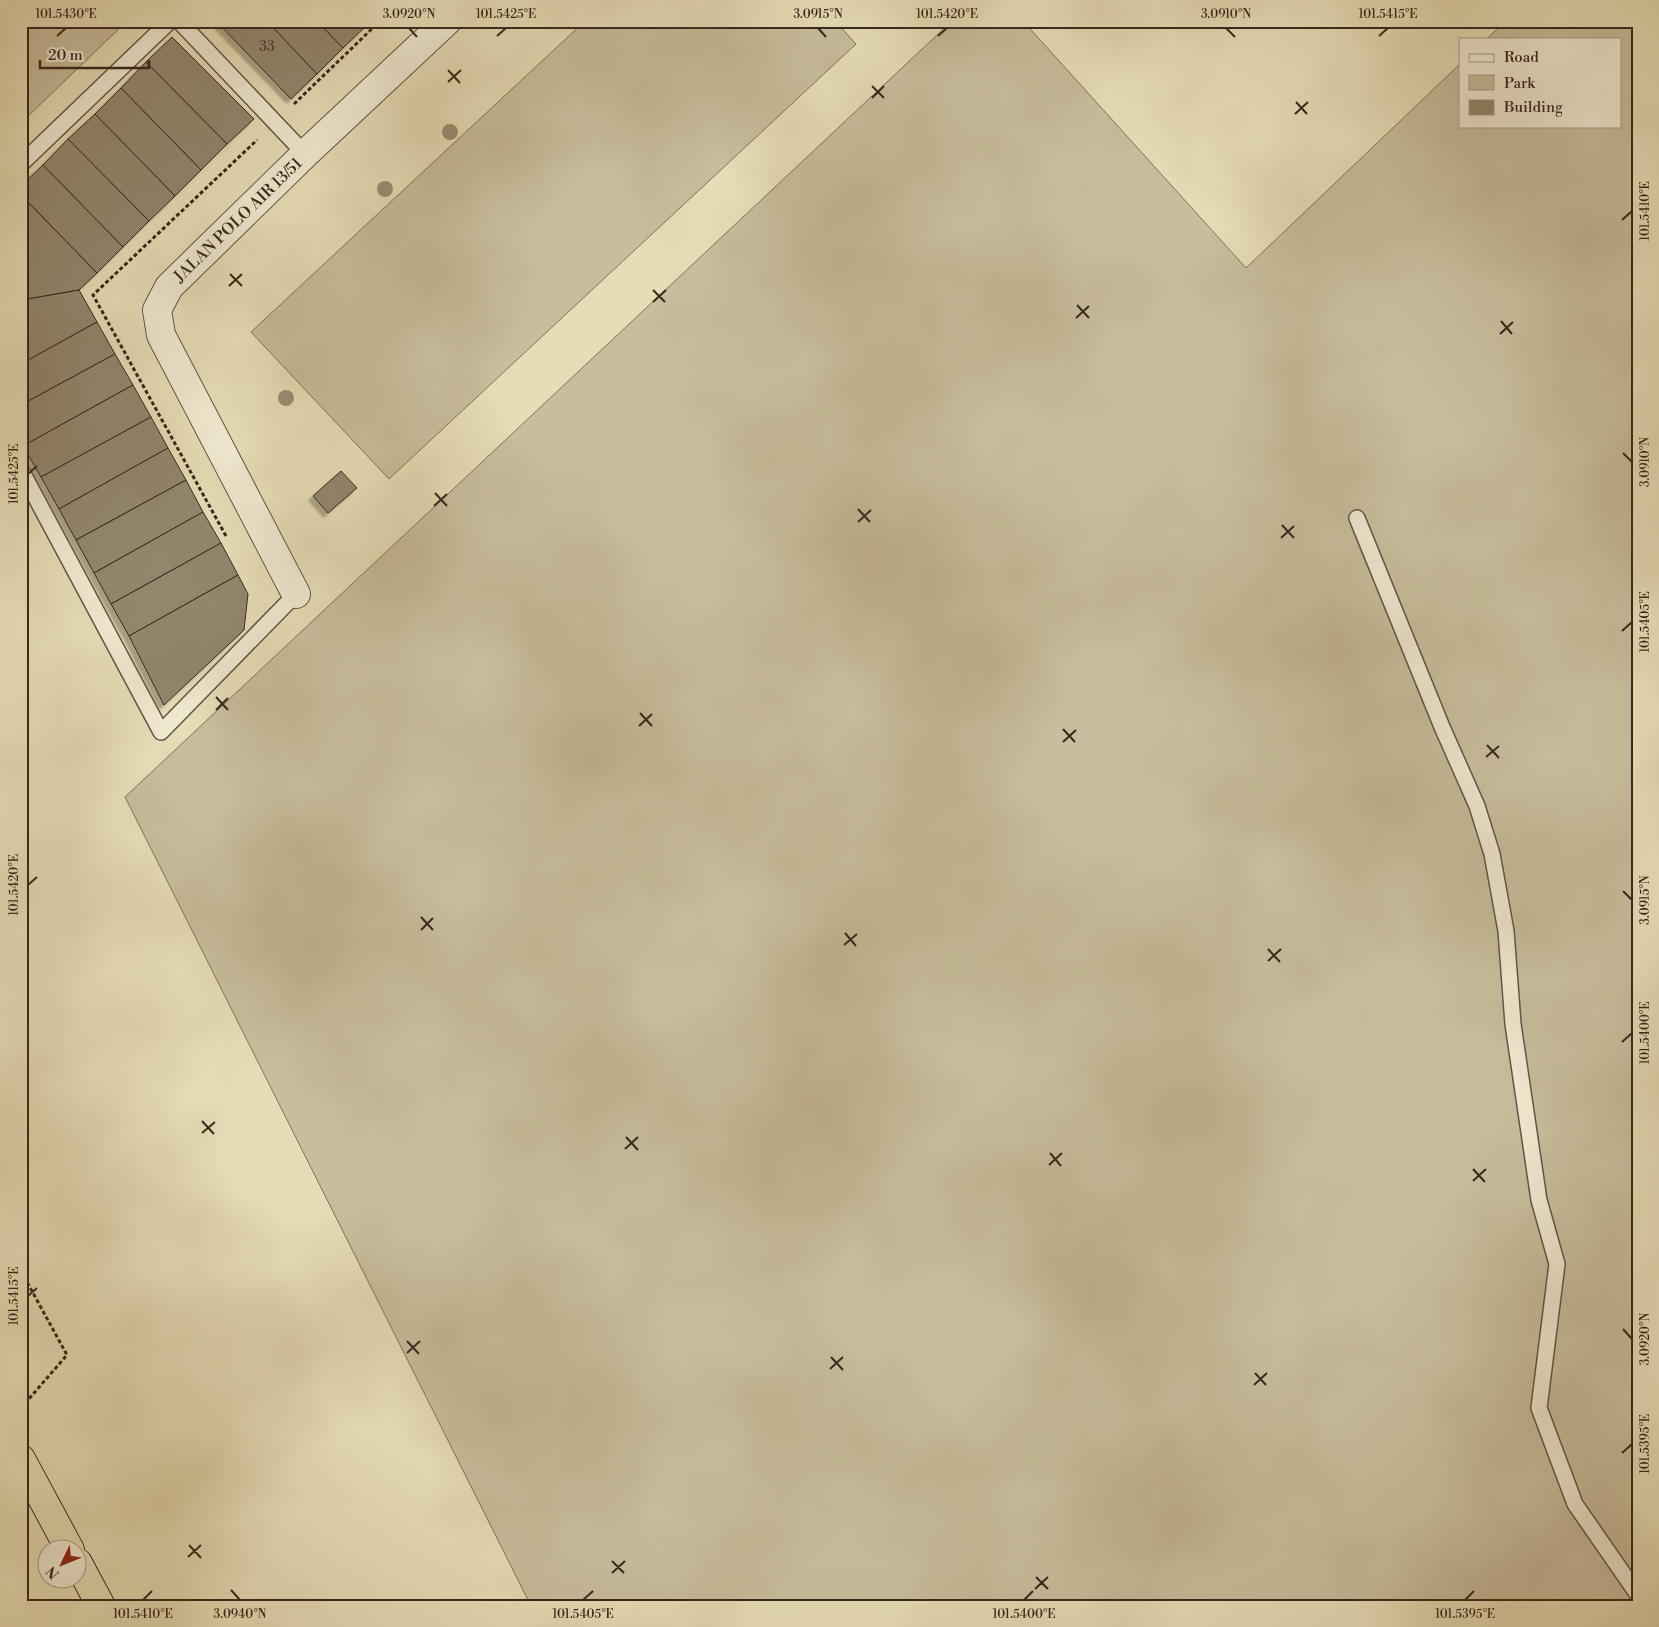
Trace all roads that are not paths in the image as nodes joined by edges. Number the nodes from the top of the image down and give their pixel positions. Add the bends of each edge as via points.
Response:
1 (170, 21) edge
2 (179, 21) edge
3 (447, 21) edge
4 (305, 154) junction
5 (21, 164) edge
6 (21, 470) edge
7 (1357, 518) dead end
8 (296, 594) joint
9 (21, 1459) edge
10 (65, 1540) edge
11 (88, 1583) edge
12 (1638, 1594) edge
13 (100, 1606) edge

1 - 5 lane
2 - 4 lane
3 - 4 street, JALAN POLO AIR 13/51
4 - 8 street, JALAN POLO AIR 13/51 via 169,287 157,310 161,334
6 - 8 lane via 161,732
7 - 12 lane via 1477,806 1492,854 1506,931 1513,1024 1538,1200 1557,1264 1539,1408 1575,1504
9 - 10 highway
11 - 13 highway

